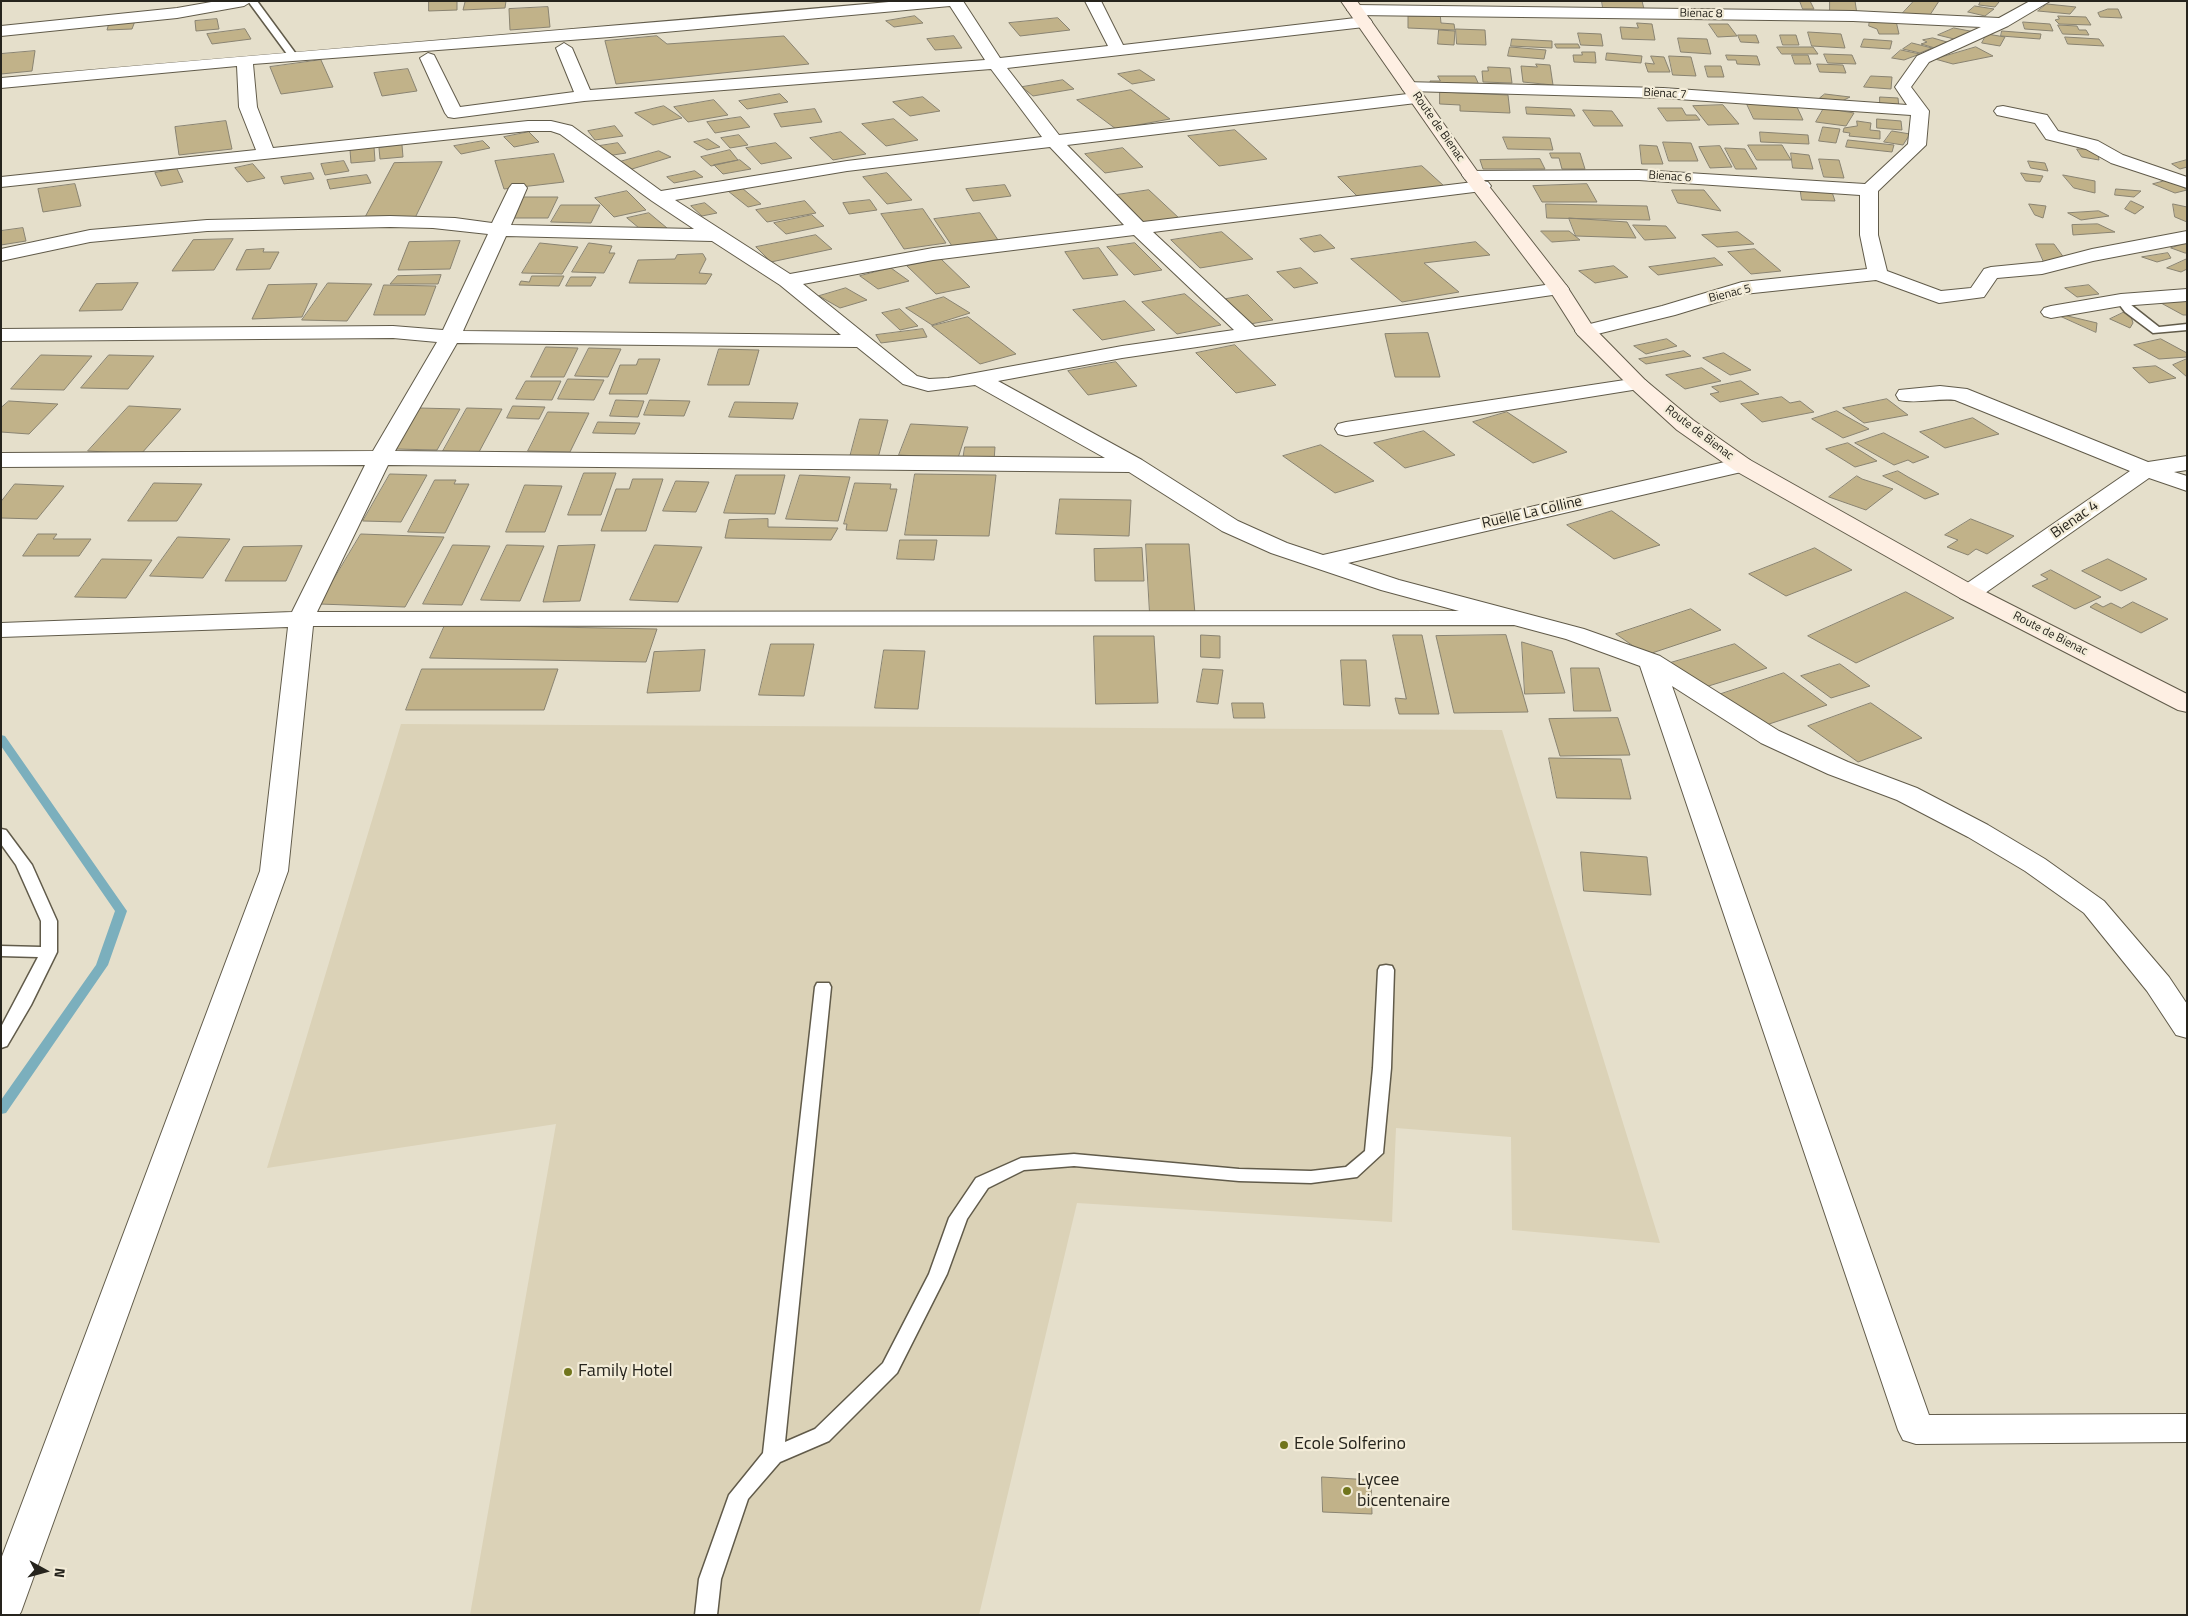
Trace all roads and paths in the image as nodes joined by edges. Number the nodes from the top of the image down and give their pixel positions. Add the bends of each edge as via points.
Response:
1 (244, 1) edge
2 (252, 1) edge
3 (954, 1) edge
4 (1093, 1) edge
5 (2042, 1) edge
6 (1356, 11) edge
7 (2002, 23) junction
8 (1, 31) edge
9 (564, 48) dead end
10 (1118, 50) junction
11 (293, 56) junction
12 (428, 58) dead end
13 (245, 60) junction
14 (995, 64) junction
15 (1, 83) edge
16 (1413, 92) junction
17 (584, 96) junction
18 (1920, 111) junction
19 (2004, 111) dead end
20 (1055, 142) junction
21 (266, 153) junction
22 (1477, 180) junction
23 (1, 182) edge
24 (2187, 183) edge
25 (518, 188) dead end
26 (1869, 190) junction
27 (658, 197) junction
28 (498, 230) junction
29 (1139, 230) junction
30 (715, 235) junction
31 (2187, 237) edge
32 (1, 255) edge
33 (1878, 274) junction
34 (787, 281) junction
35 (1559, 290) junction
36 (2187, 295) edge
37 (2121, 300) junction
38 (2051, 312) dead end
39 (2187, 328) edge
40 (1585, 331) junction
41 (1251, 334) junction
42 (1, 335) edge
43 (450, 337) junction
44 (862, 341) junction
45 (977, 378) junction
46 (1638, 384) junction
47 (1907, 395) dead end
48 (1346, 429) dead end
49 (380, 458) junction
50 (1, 460) edge
51 (2187, 463) edge
52 (1134, 465) junction
53 (1742, 465) junction
54 (2147, 469) junction
55 (2187, 484) edge
56 (1323, 562) junction
57 (1969, 593) junction
58 (1519, 618) junction
59 (300, 619) junction
60 (1, 630) edge
61 (1651, 661) junction
62 (2187, 704) edge
63 (1, 833) edge
64 (1, 951) edge
65 (48, 952) junction
66 (1386, 970) dead end
67 (823, 987) dead end
68 (2187, 1028) edge
69 (1, 1042) edge
70 (2187, 1428) edge
71 (773, 1456) junction
72 (1, 1612) edge
73 (706, 1615) edge

1 - 8 street via 177,13
2 - 11 lane
3 - 11 street
3 - 14 street
4 - 10 street
5 - 7 street
6 - 7 street, Bienac 8 via 1853,16
6 - 10 street, Bienac 8
6 - 16 main road, Route de Bienac
7 - 18 street via 1923,59 1903,88
9 - 17 street
10 - 14 street, Bienac 8
11 - 13 street
12 - 17 street, Bienac 8 via 454,113
13 - 15 street
13 - 21 street via 248,107
14 - 17 street, Bienac 8
14 - 20 street
16 - 18 street, Bienac 7 via 1663,93
16 - 20 street, Bienac 7
16 - 22 main road, Route de Bienac
18 - 26 street via 1917,145
19 - 24 street via 2041,119 2052,135 2092,145 2117,159
20 - 27 street, Bienac 7 via 847,166
20 - 29 street
21 - 23 street
21 - 27 street via 551,126 566,130
22 - 26 street, Bienac 6 via 1639,175
22 - 29 street, Bienac 6
22 - 35 main road, Route de Bienac
25 - 28 street
26 - 33 street via 1869,235
27 - 30 street
28 - 30 street
28 - 32 street via 423,220 169,227 89,236
28 - 43 street
29 - 34 street, Bienac 6 via 933,254
29 - 41 street
30 - 34 street
31 - 33 street via 2042,268 1991,273 1977,293 1939,297
33 - 40 street, Bienac 5 via 1742,288 1668,311
34 - 44 street
35 - 40 main road, Route de Bienac
35 - 41 street
36 - 37 street
37 - 38 street
37 - 39 lane via 2156,331
40 - 46 main road, Route de Bienac
41 - 45 street via 1122,352
42 - 43 street via 374,332
43 - 44 street
43 - 49 street
44 - 45 street via 910,380 928,385
45 - 52 street
46 - 48 street
46 - 53 main road, Route de Bienac via 1686,425
47 - 54 street via 1959,394
49 - 50 street
49 - 52 street
49 - 59 street
51 - 54 street, Bienac 4
52 - 56 street via 1230,526 1278,548
53 - 56 street, Ruelle La Colline
53 - 57 main road, Route de Bienac
54 - 55 street
54 - 57 street, Bienac 4
56 - 58 street via 1390,585
57 - 62 main road, Route de Bienac
58 - 59 street
58 - 61 street
59 - 60 street
59 - 72 street via 274,871
61 - 68 street via 1770,737 1838,768 1907,794 2035,865 2094,906 2158,984
61 - 70 street via 1916,1430
63 - 65 lane via 24,865 49,921
64 - 65 lane
65 - 69 lane
66 - 71 lane via 1374,1153 1351,1173 1311,1177 1239,1175 1074,1160 1022,1164 982,1183 958,1218 938,1274 890,1368 822,1435
67 - 71 lane
71 - 73 lane via 739,1495 710,1579

